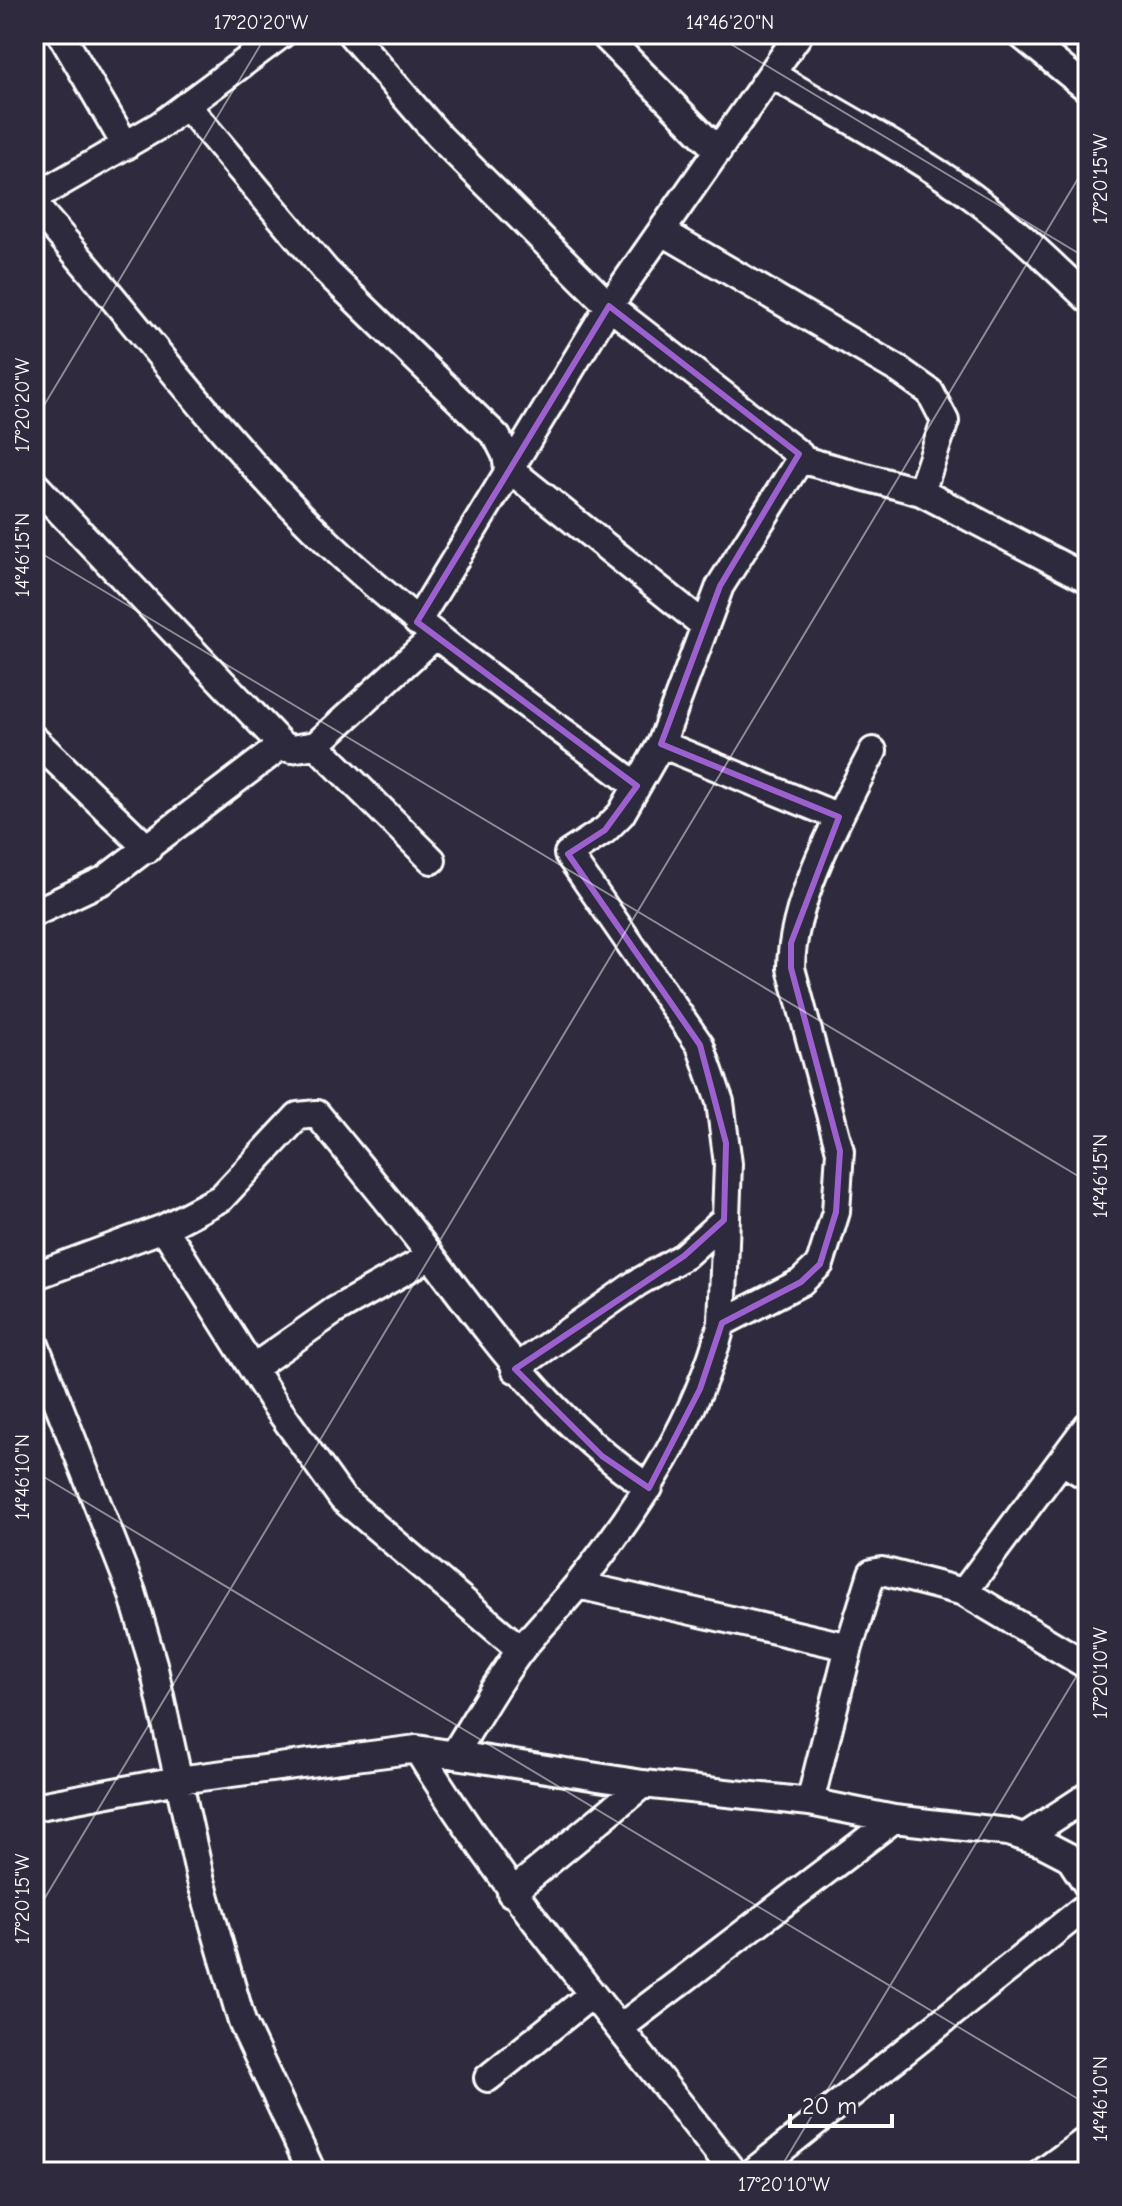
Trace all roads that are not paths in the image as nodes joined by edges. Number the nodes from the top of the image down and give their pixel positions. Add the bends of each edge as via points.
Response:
1 (61, 34) edge
2 (282, 34) edge
3 (351, 34) edge
4 (603, 34) edge
5 (799, 34) edge
6 (1020, 34) edge
7 (771, 74) junction
8 (1088, 89) edge
9 (187, 106) junction
10 (126, 146) junction
11 (718, 151) junction
12 (34, 198) edge
13 (34, 205) edge
14 (663, 232) junction
15 (1088, 299) edge
16 (609, 306) junction
17 (799, 459) junction
18 (508, 468) junction
19 (34, 484) edge
20 (921, 492) junction
21 (1088, 579) edge
22 (704, 625) junction
23 (426, 629) junction
24 (34, 739) edge
25 (661, 744) junction
26 (282, 745) junction
27 (316, 745) junction
28 (873, 751) dead end
29 (637, 786) junction
30 (839, 817) junction
31 (148, 849) junction
32 (432, 860) dead end
33 (34, 913) edge
34 (724, 1220) junction
35 (164, 1228) junction
36 (431, 1256) junction
37 (34, 1276) edge
38 (722, 1323) junction
39 (34, 1342) edge
40 (253, 1368) junction
41 (515, 1369) junction
42 (1088, 1425) edge
43 (1062, 1461) junction
44 (1088, 1477) edge
45 (649, 1488) junction
46 (578, 1585) junction
47 (964, 1592) junction
48 (849, 1647) junction
49 (521, 1650) junction
50 (1088, 1666) edge
51 (417, 1749) junction
52 (455, 1753) junction
53 (178, 1780) junction
54 (643, 1784) junction
55 (1088, 1796) edge
56 (810, 1802) junction
57 (34, 1807) edge
58 (894, 1819) junction
59 (1025, 1837) junction
60 (1088, 1886) edge
61 (511, 1893) junction
62 (1088, 1905) edge
63 (591, 1995) junction
64 (621, 2027) junction
65 (488, 2078) dead end
66 (1087, 2141) edge
67 (312, 2172) edge
68 (733, 2172) edge
69 (753, 2172) edge
70 (1043, 2172) edge

1 - 10 street
2 - 9 street
3 - 16 street via 439,136
4 - 11 street
5 - 7 street
6 - 8 street
7 - 11 street
7 - 15 street via 962,189
9 - 10 street
9 - 18 street via 326,271 497,437
10 - 12 street
11 - 14 street
13 - 23 street via 283,497
14 - 16 street
14 - 20 street via 930,392 945,421
16 - 17 street via 789,444
16 - 18 street
17 - 20 street
17 - 22 street via 720,586
18 - 22 street
18 - 23 street
19 - 26 street
20 - 21 street
22 - 25 street
23 - 27 street
23 - 29 street
24 - 31 street
25 - 29 street
25 - 30 street
26 - 27 street
26 - 31 street
27 - 32 street
28 - 30 street
29 - 34 street via 605,830 568,854 700,1045 720,1102 726,1143
30 - 38 street via 791,943 791,968 840,1151 836,1212 820,1264 801,1282
31 - 33 street via 84,892
34 - 38 street
34 - 41 street via 684,1256
35 - 36 street via 221,1198 298,1116 317,1114
35 - 37 street
35 - 40 street
36 - 40 street via 334,1311
36 - 41 street
38 - 45 street via 700,1389
39 - 53 street via 132,1592
40 - 49 street via 342,1498
41 - 45 street via 602,1456
42 - 43 street
43 - 44 street
43 - 47 street
45 - 46 street
46 - 48 street
46 - 49 street
47 - 48 street via 893,1572 872,1573
47 - 50 street
48 - 56 street
49 - 52 street
51 - 52 street
51 - 53 street
51 - 61 street
52 - 54 street
53 - 57 street
53 - 67 street via 242,2022
54 - 56 street
54 - 61 street
55 - 59 street
56 - 58 street
58 - 59 street
58 - 64 street
59 - 60 street via 1069,1857
61 - 63 street
62 - 69 street
63 - 64 street
63 - 65 street
64 - 68 street
66 - 70 street

